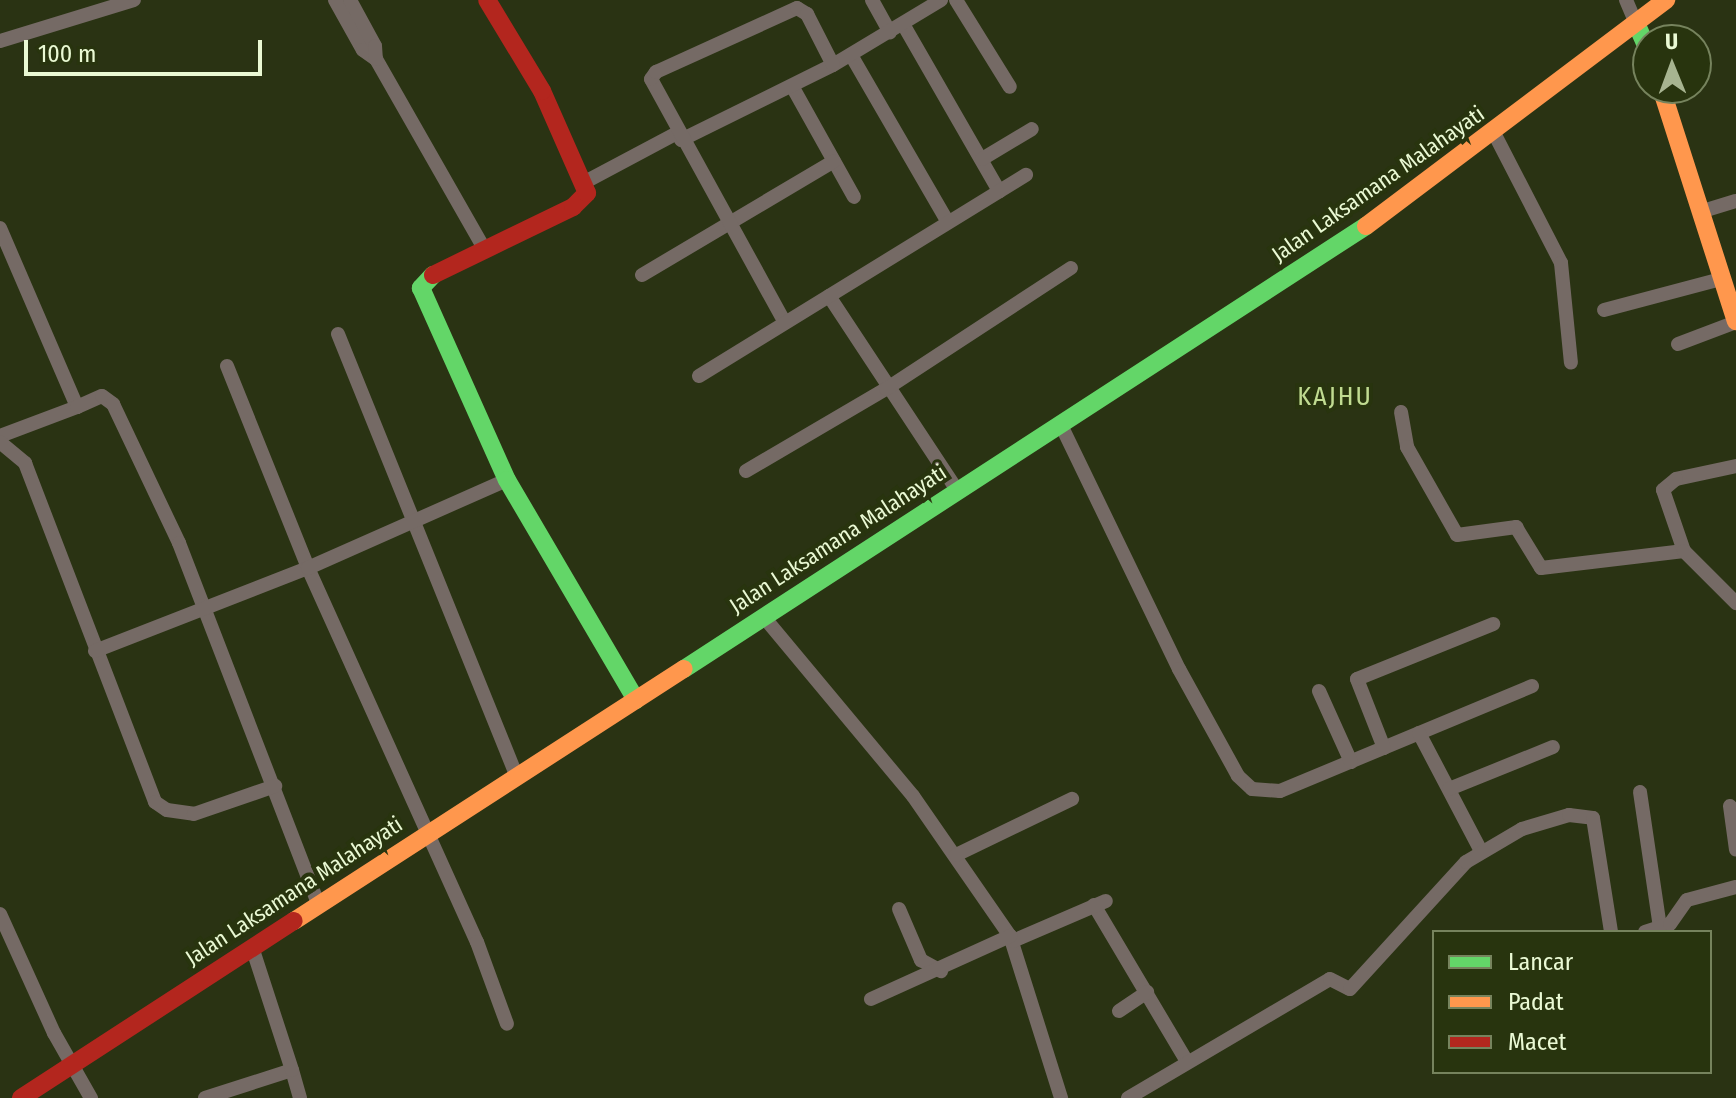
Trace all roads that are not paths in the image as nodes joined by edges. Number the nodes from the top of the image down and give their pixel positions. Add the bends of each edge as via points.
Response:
1 (134, 0) edge
2 (335, 0) edge
3 (350, 0) edge
4 (487, 0) edge
5 (872, 0) edge
6 (940, 0) edge
7 (956, 0) edge
8 (1626, 0) edge
9 (1666, 0) edge
10 (1636, 23) junction
11 (897, 28) junction
12 (0, 41) edge
13 (851, 55) junction
14 (376, 59) junction
15 (833, 65) junction
16 (792, 86) junction
17 (1010, 87) dead end
18 (1666, 104) edge
19 (1032, 129) dead end
20 (1494, 133) junction
21 (679, 137) junction
22 (982, 159) junction
23 (834, 161) junction
24 (1026, 175) dead end
25 (585, 182) junction
26 (999, 191) junction
27 (854, 197) dead end
28 (1736, 201) edge
29 (1703, 211) junction
30 (948, 222) junction
31 (0, 228) edge
32 (729, 228) junction
33 (485, 250) junction
34 (1071, 268) dead end
35 (642, 275) dead end
36 (1721, 279) junction
37 (829, 296) junction
38 (1604, 310) dead end
39 (784, 321) junction
40 (1736, 322) edge
41 (338, 334) dead end
42 (1678, 344) dead end
43 (1571, 363) dead end
44 (227, 366) dead end
45 (699, 376) dead end
46 (886, 389) junction
47 (77, 407) junction
48 (1401, 412) dead end
49 (1061, 425) junction
50 (0, 439) edge
51 (1736, 466) edge
52 (746, 471) dead end
53 (507, 480) junction
54 (957, 490) junction
55 (414, 522) junction
56 (1684, 551) junction
57 (308, 568) junction
58 (1736, 603) edge
59 (205, 607) junction
60 (763, 616) junction
61 (1493, 624) dead end
62 (95, 651) junction
63 (1532, 686) dead end
64 (1319, 691) dead end
65 (636, 700) junction
66 (1419, 733) junction
67 (1553, 747) dead end
68 (1384, 748) junction
69 (1351, 762) junction
70 (517, 776) junction
71 (275, 786) junction
72 (1449, 789) junction
73 (1640, 792) dead end
74 (1072, 799) dead end
75 (1730, 806) dead end
76 (429, 832) junction
77 (1736, 850) edge
78 (1481, 851) junction
79 (956, 855) junction
80 (1736, 887) edge
81 (318, 903) junction
82 (899, 909) dead end
83 (0, 914) edge
84 (1660, 928) junction
85 (1611, 930) edge
86 (1652, 930) edge
87 (1012, 938) junction
88 (252, 947) junction
89 (941, 971) junction
90 (1147, 992) junction
91 (871, 999) dead end
92 (1119, 1011) dead end
93 (507, 1024) dead end
94 (1186, 1060) junction
95 (72, 1065) junction
96 (292, 1070) junction
97 (21, 1098) edge
98 (91, 1098) edge
99 (205, 1098) edge
100 (300, 1098) edge
101 (1061, 1098) edge
102 (1128, 1098) edge

1 - 12 street
2 - 14 street via 363,50
3 - 14 street via 375,46
4 - 25 main road via 542,91
5 - 11 street
6 - 11 street
7 - 17 street
8 - 10 street
9 - 10 main road, Jalan Laksamana Malahayati
10 - 20 main road, Jalan Laksamana Malahayati
11 - 13 street
11 - 22 street
13 - 15 street
13 - 30 street
14 - 33 street
15 - 16 street
15 - 21 street via 807,14 802,8 791,9 653,75 651,83
16 - 21 street
16 - 23 street
18 - 29 main road
19 - 22 street
20 - 43 street via 1561,263
20 - 49 main road, Jalan Laksamana Malahayati via 1340,245
21 - 25 street
21 - 32 street
22 - 26 street
23 - 27 street
23 - 32 street
24 - 26 street
25 - 33 main road via 583,201
26 - 30 street
28 - 29 street
29 - 36 main road
30 - 37 street
31 - 47 street
32 - 35 street
32 - 39 street
33 - 53 main road via 425,279 421,288
34 - 46 street
36 - 38 street
36 - 40 main road
37 - 39 street
37 - 46 street
39 - 45 street
40 - 42 street
41 - 55 street
44 - 57 street
46 - 52 street
46 - 54 street
47 - 50 street
47 - 59 street via 102,396 113,404
48 - 56 street via 1407,447 1457,535 1516,527 1541,568
49 - 54 main road, Jalan Laksamana Malahayati
49 - 69 street via 1179,669 1238,776 1252,789 1271,792
50 - 62 street via 25,463
51 - 56 street via 1667,482 1669,514
53 - 55 street
53 - 65 main road
54 - 60 main road, Jalan Laksamana Malahayati
55 - 57 street
55 - 70 street
56 - 58 street
57 - 59 street
57 - 76 street
59 - 62 street
59 - 71 street
60 - 65 main road, Jalan Laksamana Malahayati
60 - 79 street
61 - 68 street via 1357,679
62 - 71 street via 148,790 167,810 194,814
63 - 66 street
64 - 69 street
65 - 70 main road, Jalan Laksamana Malahayati
66 - 68 street
66 - 72 street
67 - 72 street
68 - 69 street
70 - 76 main road, Jalan Laksamana Malahayati
71 - 81 street
72 - 78 street
73 - 84 street
74 - 79 street
75 - 77 street
76 - 81 main road, Jalan Laksamana Malahayati
76 - 93 street
78 - 85 street via 1560,816 1593,818
78 - 94 street via 1438,890 1350,989 1330,979
79 - 87 street
80 - 84 street via 1687,900 1670,924
81 - 88 main road, Jalan Laksamana Malahayati
82 - 89 street via 921,960
83 - 95 street
84 - 86 street
87 - 89 street
87 - 90 street via 1100,903
87 - 101 street
88 - 95 main road, Jalan Laksamana Malahayati
88 - 96 street
89 - 91 street
90 - 92 street
90 - 94 street
94 - 102 street
95 - 97 main road, Jalan Laksamana Malahayati
95 - 98 street
96 - 99 street
96 - 100 street

